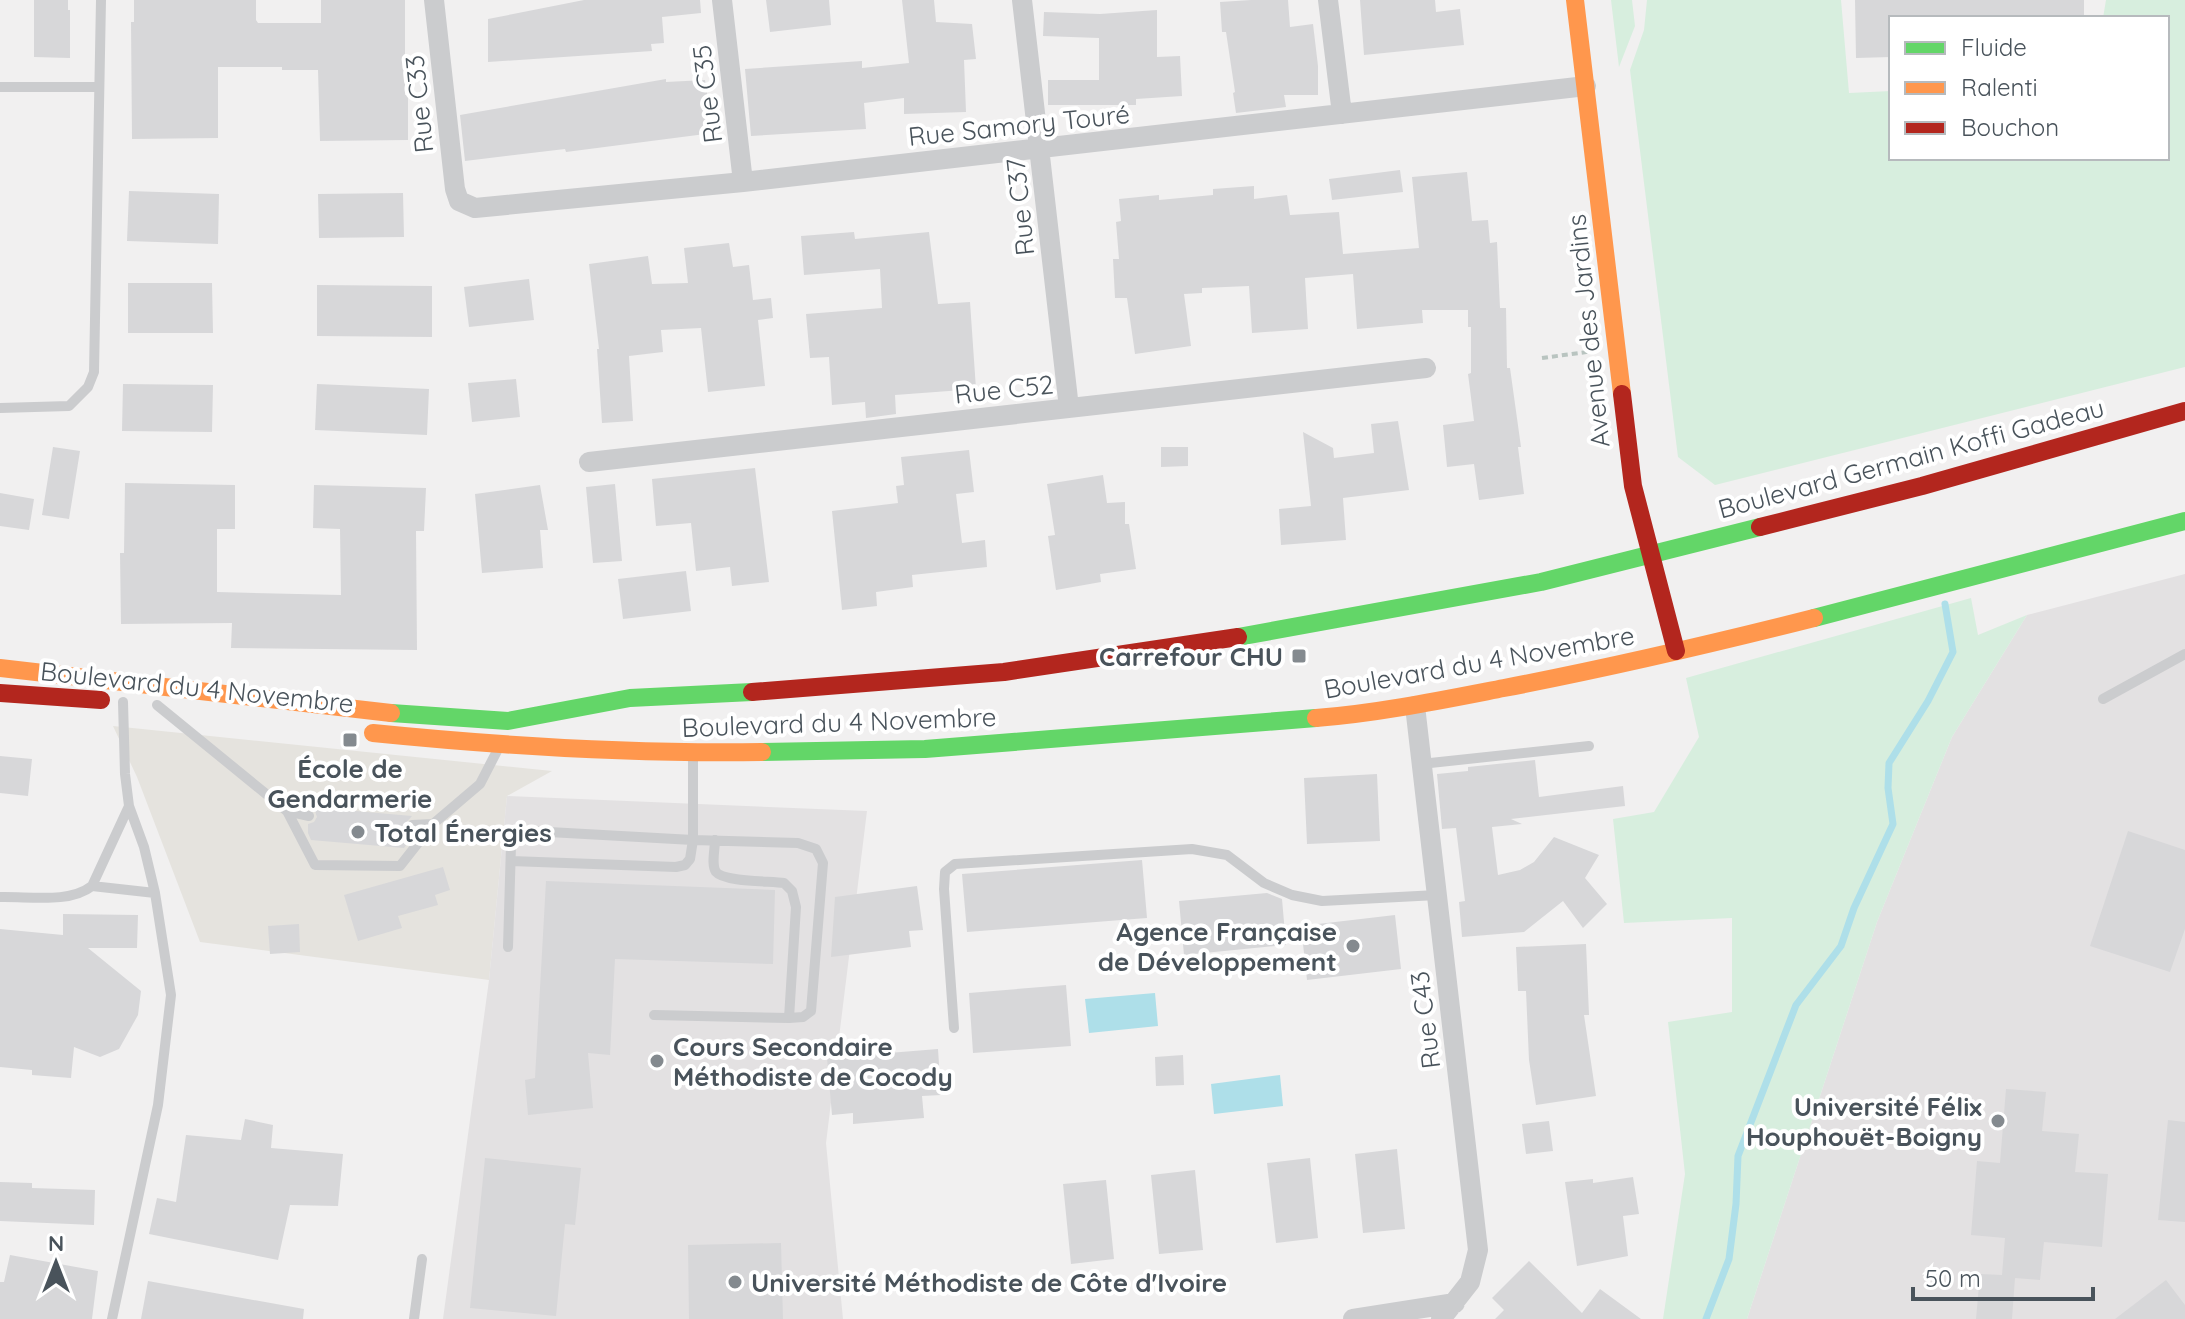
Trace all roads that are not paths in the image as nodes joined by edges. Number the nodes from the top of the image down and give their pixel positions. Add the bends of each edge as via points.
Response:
1 (101, 0) edge
2 (434, 0) edge
3 (722, 0) edge
4 (1022, 0) edge
5 (1328, 0) edge
6 (1575, 0) edge
7 (1586, 86) junction
8 (0, 87) edge
9 (99, 87) junction
10 (1342, 114) junction
11 (1039, 149) junction
12 (743, 182) junction
13 (459, 201) joint
14 (1426, 368) dead end
15 (0, 408) edge
16 (1069, 408) junction
17 (2185, 411) edge
18 (589, 462) dead end
19 (2185, 521) edge
20 (1651, 556) junction
21 (1676, 651) junction
22 (2185, 654) edge
23 (0, 668) edge
24 (0, 693) edge
25 (2103, 699) dead end
26 (123, 702) junction
27 (157, 705) junction
28 (1415, 706) junction
29 (187, 709) dead end
30 (351, 730) dead end
31 (499, 746) junction
32 (1589, 746) dead end
33 (693, 753) junction
34 (1421, 764) junction
35 (129, 806) junction
36 (287, 811) junction
37 (309, 816) dead end
38 (433, 824) junction
39 (412, 825) dead end
40 (693, 840) junction
41 (715, 840) junction
42 (511, 861) junction
43 (92, 886) junction
44 (155, 893) junction
45 (1437, 895) junction
46 (0, 897) edge
47 (508, 947) dead end
48 (654, 1015) dead end
49 (789, 1018) junction
50 (954, 1028) dead end
51 (422, 1259) dead end
52 (1448, 1311) edge
53 (112, 1319) edge
54 (414, 1319) edge
55 (1353, 1319) edge

1 - 9 lane
2 - 13 street, Rue C33
3 - 12 street, Rue C35
4 - 11 street, Rue C37
5 - 10 street
6 - 7 main road, Avenue des Jardins
7 - 10 street, Rue Samory Touré
7 - 20 main road, Avenue des Jardins via 1633,486
8 - 9 lane
9 - 15 lane via 94,372 88,387 69,406
10 - 11 street, Rue Samory Touré
11 - 12 street, Rue Samory Touré
11 - 16 street, Rue C37
12 - 13 street, Rue Samory Touré via 475,208
14 - 16 street, Rue C52
16 - 18 street, Rue C52
17 - 20 main road, Boulevard Germain Koffi Gadeau
19 - 21 main road
20 - 21 main road, Avenue des Jardins
20 - 23 main road, Boulevard du 4 Novembre via 1541,582 1188,646 1004,672 630,698 508,721 374,712
21 - 28 main road, Boulevard du 4 Novembre
22 - 25 lane
24 - 26 main road, Boulevard du 4 Novembre
26 - 27 main road, Boulevard du 4 Novembre
26 - 35 lane
27 - 29 main road, Boulevard du 4 Novembre
27 - 36 lane
28 - 33 main road, Boulevard du 4 Novembre via 1066,740 925,749
28 - 34 street, Rue C43
30 - 31 main road, Boulevard du 4 Novembre
31 - 33 main road, Boulevard du 4 Novembre
31 - 38 lane via 480,784
32 - 34 lane
33 - 40 lane
34 - 45 street, Rue C43
35 - 43 lane
35 - 44 lane
36 - 37 lane
36 - 38 lane via 315,865 400,866
38 - 39 lane
40 - 41 lane
40 - 42 lane via 690,859 676,867
40 - 42 lane via 531,831 517,834
41 - 49 lane via 714,867 724,878 784,883 792,891 796,907
41 - 49 lane via 798,843 820,855 811,1011
42 - 47 lane
43 - 44 lane
43 - 46 lane via 72,895
44 - 53 lane via 171,995 158,1105
45 - 50 lane via 1322,901 1264,883 1227,855 1192,849 955,864 945,872 944,889
45 - 52 street, Rue C43 via 1478,1250 1470,1282
48 - 49 lane
51 - 54 lane
52 - 55 street

